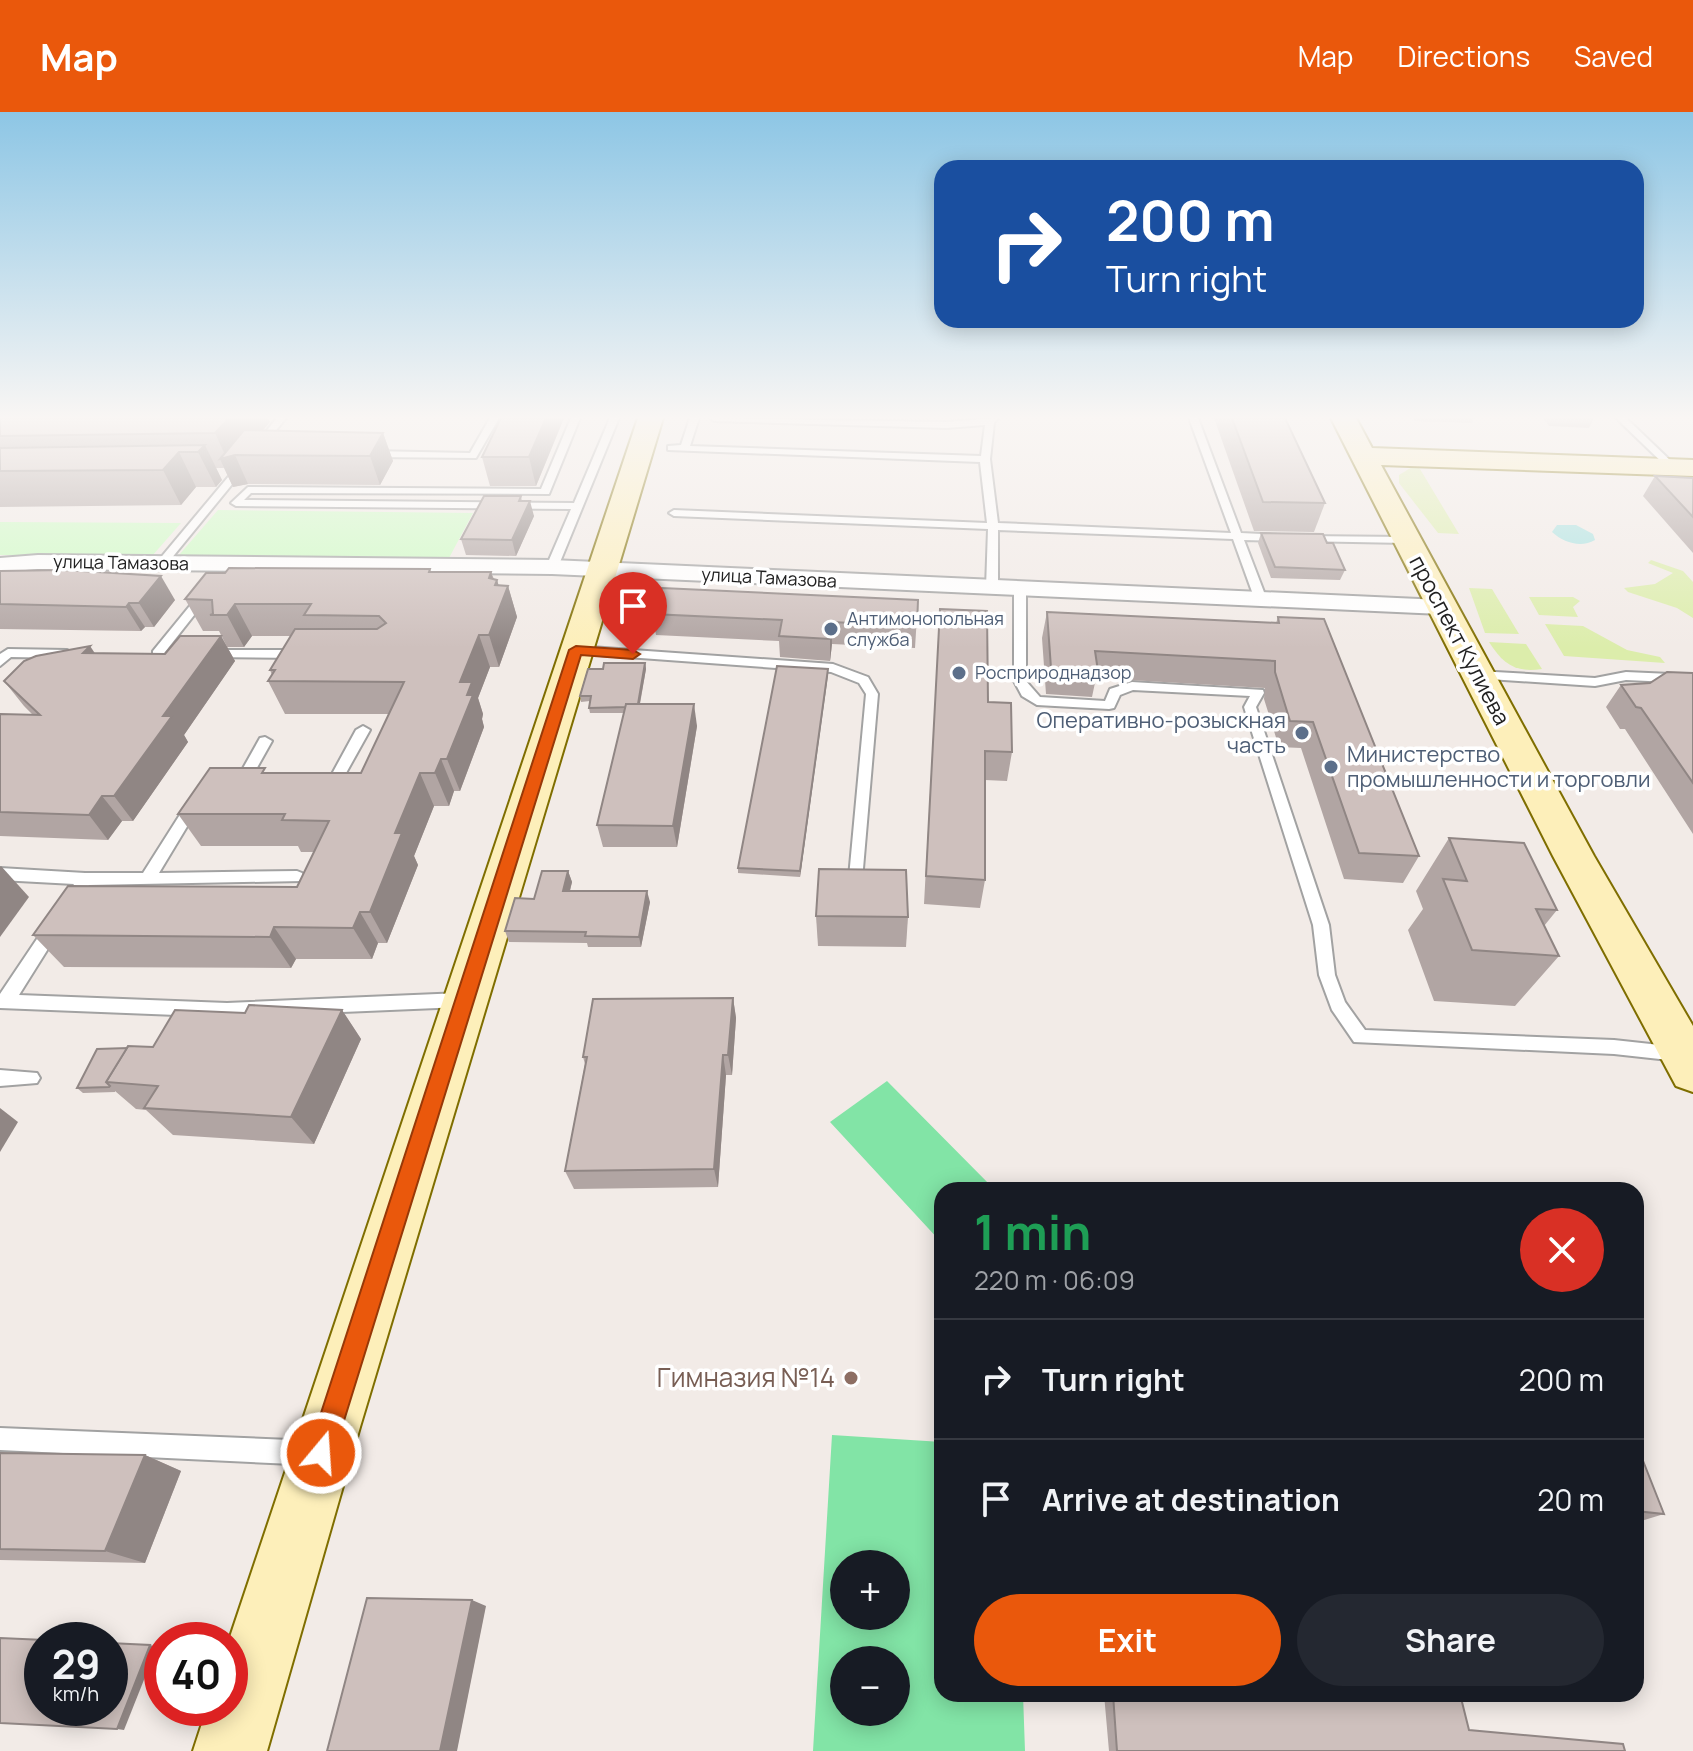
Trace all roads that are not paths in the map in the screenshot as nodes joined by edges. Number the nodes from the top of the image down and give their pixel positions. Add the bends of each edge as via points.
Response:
1 (219, 494) edge
2 (244, 494) edge
3 (583, 494) edge
4 (627, 494) edge
5 (989, 494) edge
6 (1222, 494) edge
7 (1383, 494) edge
8 (578, 506) junction
9 (674, 513) dead end
10 (993, 525) junction
11 (1238, 537) junction
12 (1406, 540) junction
13 (162, 563) junction
14 (0, 565) edge
15 (552, 567) junction
16 (603, 570) junction
17 (211, 587) edge
18 (992, 588) junction
19 (1020, 590) junction
20 (1261, 600) junction
21 (1441, 607) junction
22 (576, 650) junction
23 (83, 654) edge
24 (142, 654) edge
25 (157, 654) junction
26 (172, 654) edge
27 (203, 654) edge
28 (312, 654) edge
29 (0, 662) edge
30 (1478, 675) junction
31 (1693, 679) edge
32 (363, 730) dead end
33 (265, 741) dead end
34 (305, 779) edge
35 (245, 781) edge
36 (204, 799) edge
37 (0, 874) edge
38 (297, 877) dead end
39 (148, 878) junction
40 (85, 879) junction
41 (856, 889) edge
42 (467, 1000) junction
43 (3, 1001) edge
44 (1686, 1051) edge
45 (0, 1078) edge
46 (31, 1078) dead end
47 (0, 1439) edge
48 (321, 1453) junction
49 (230, 1751) edge

1 - 13 lane
2 - 8 lane via 236,503
3 - 8 lane
4 - 16 street
5 - 10 lane
6 - 11 lane
7 - 12 street, проспект Кулиева
8 - 15 lane
9 - 10 lane
10 - 11 lane
10 - 18 lane
11 - 12 lane
11 - 20 lane
12 - 21 street, проспект Кулиева
13 - 14 street, улица Тамазова
13 - 15 street, улица Тамазова via 225,570
15 - 16 street, улица Тамазова
16 - 18 street, улица Тамазова
16 - 22 street
17 - 25 lane
18 - 19 street, улица Тамазова
19 - 20 street, улица Тамазова
19 - 44 lane via 1020,681 1037,701 1109,705 1115,692 1132,686 1258,693 1250,707 1321,925 1327,975 1338,1005 1360,1037
20 - 21 street, улица Тамазова
21 - 30 street, проспект Кулиева
22 - 41 lane via 833,668 864,680 872,694
22 - 42 street
23 - 29 lane via 8,653
24 - 25 lane
25 - 26 lane
27 - 28 lane
30 - 31 lane via 1595,682 1626,676
30 - 44 street, проспект Кулиева
32 - 34 lane via 336,779
33 - 35 lane
36 - 39 lane via 191,806
37 - 40 lane
38 - 39 lane
39 - 40 lane
40 - 43 lane
42 - 43 lane via 227,1010
42 - 48 street
45 - 46 lane
47 - 48 lane
48 - 49 street

